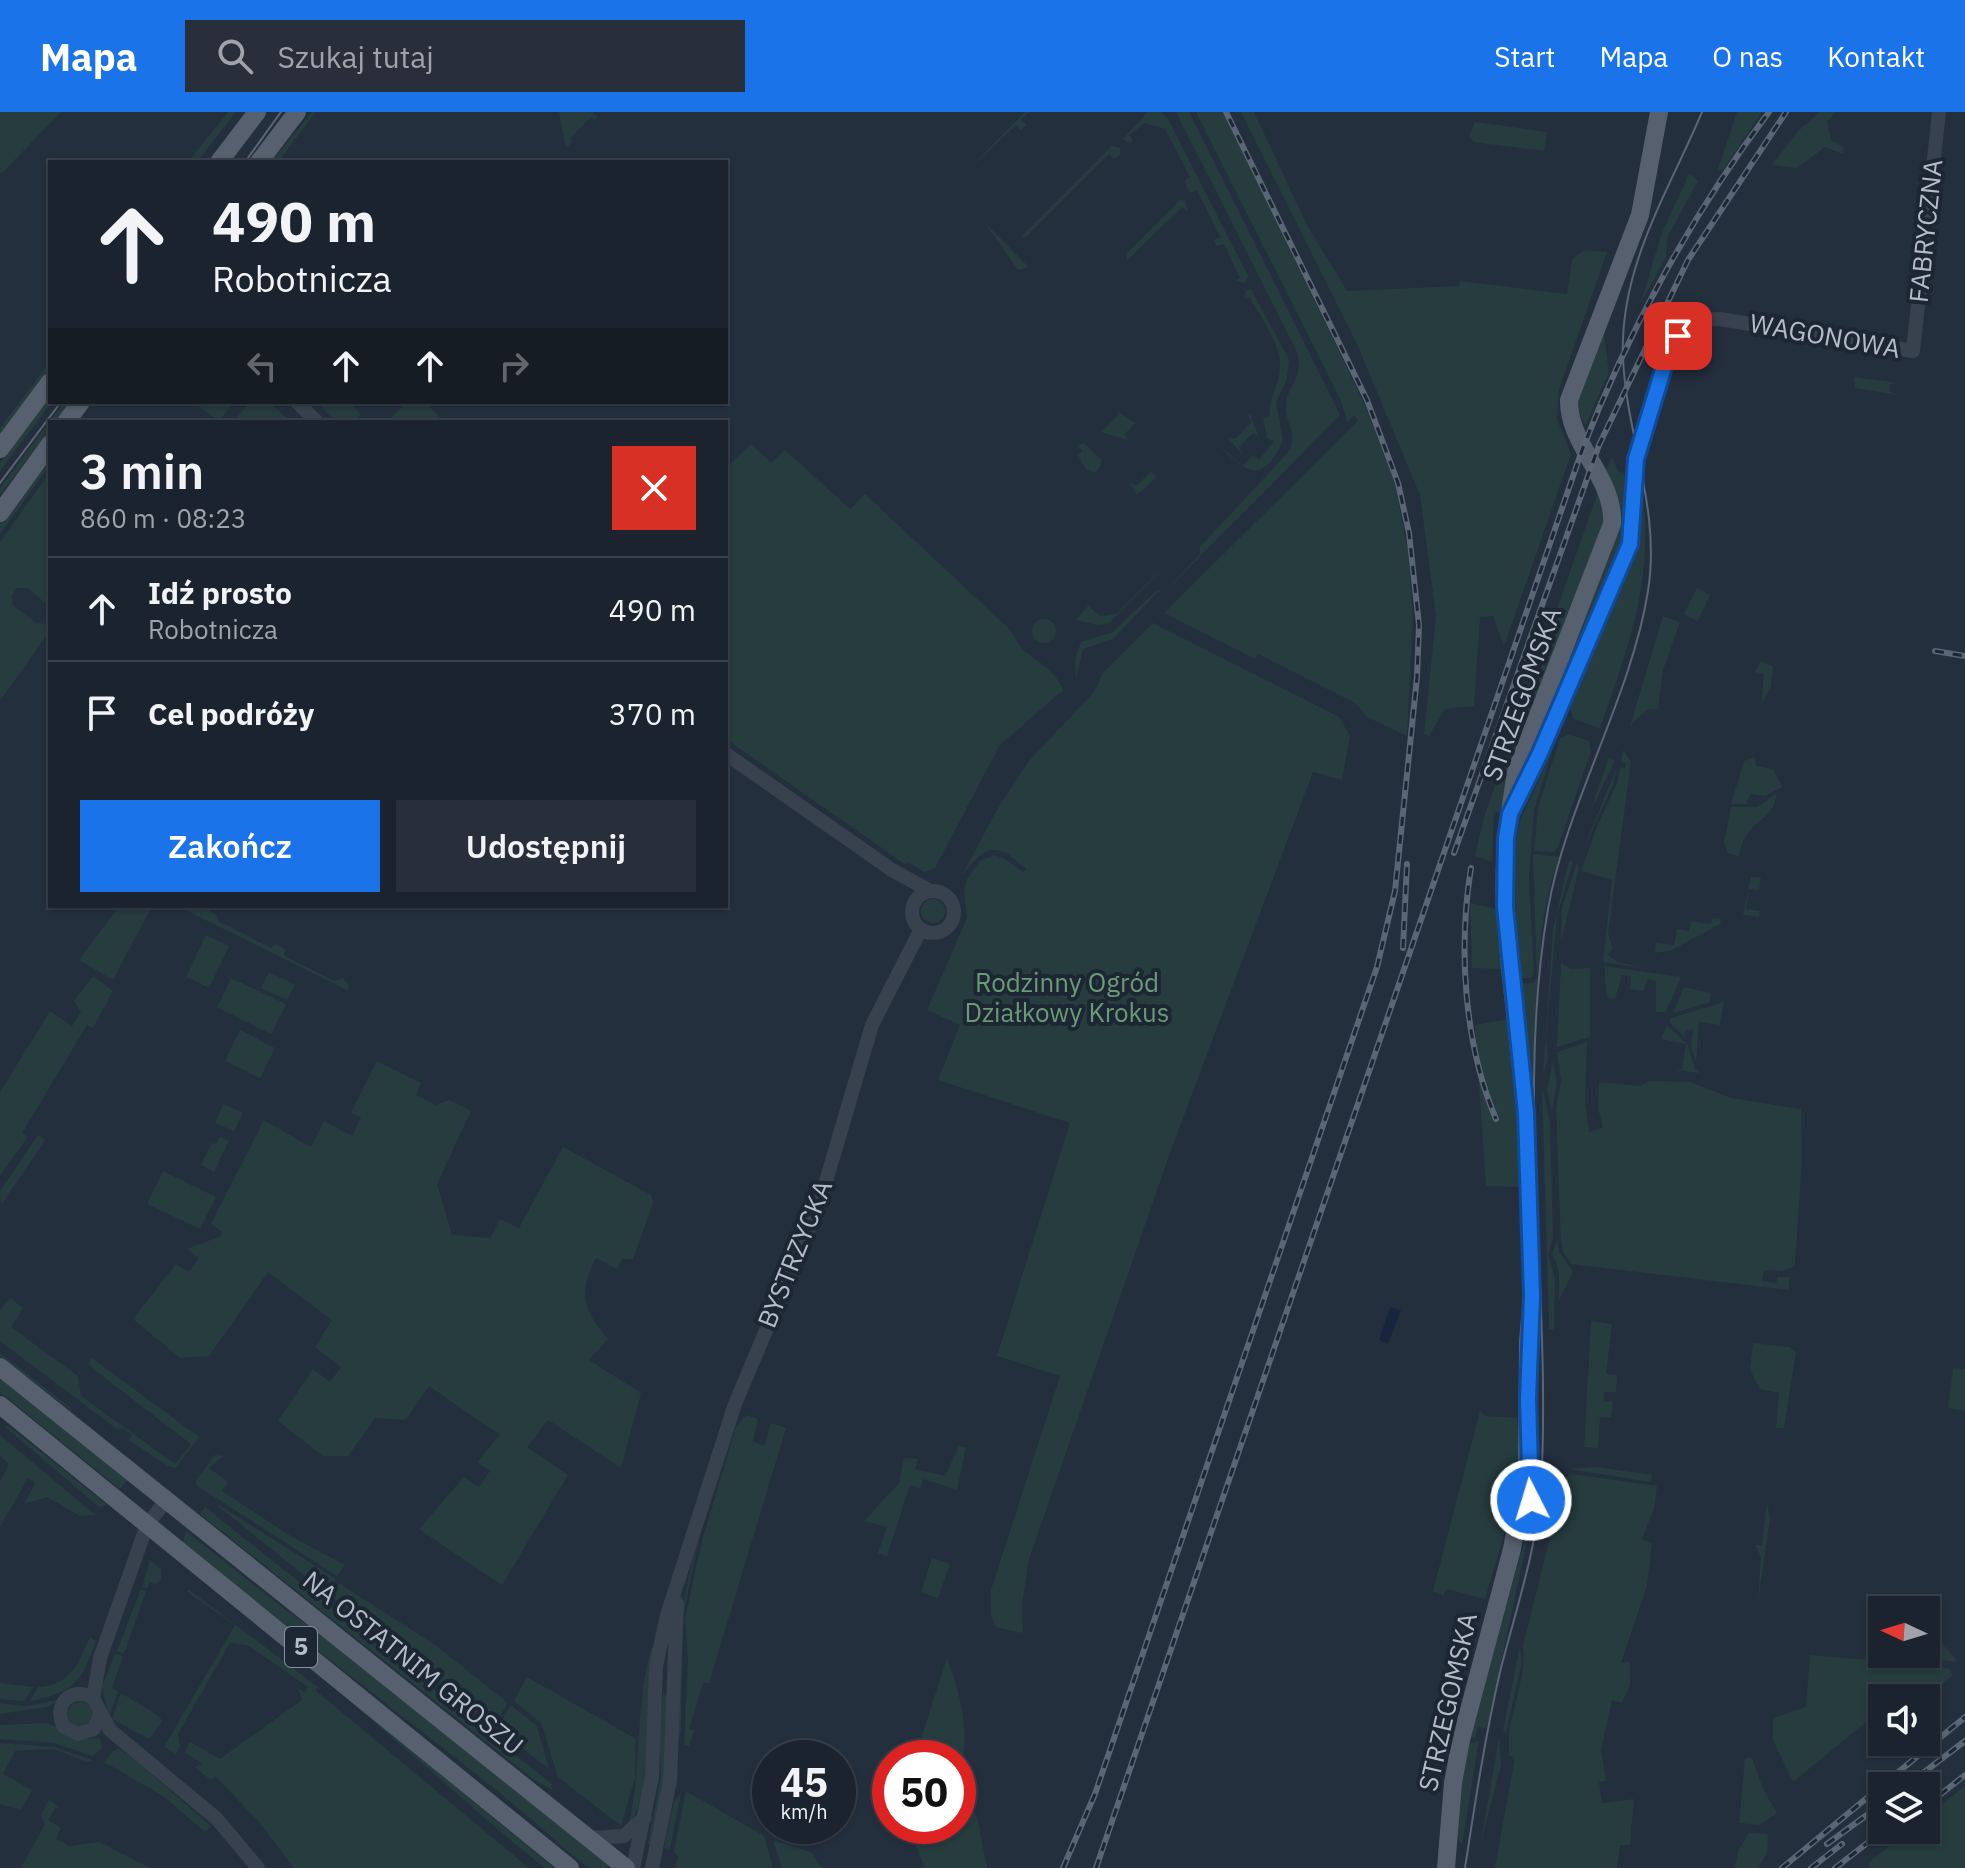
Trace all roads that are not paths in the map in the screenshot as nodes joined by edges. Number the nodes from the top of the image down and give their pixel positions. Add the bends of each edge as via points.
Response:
1 (257, 112) edge
2 (297, 112) edge
3 (1659, 112) edge
4 (1939, 112) edge
5 (221, 160) edge
6 (261, 160) edge
7 (1913, 351) joint
8 (48, 385) edge
9 (299, 404) edge
10 (315, 420) edge
11 (48, 447) edge
12 (0, 449) edge
13 (0, 513) edge
14 (728, 755) edge
15 (1510, 814) junction
16 (892, 870) junction
17 (930, 891) junction
18 (913, 906) junction
19 (921, 929) junction
20 (0, 1367) edge
21 (0, 1405) edge
22 (167, 1499) junction
23 (147, 1525) junction
24 (678, 1583) junction
25 (100, 1658) junction
26 (77, 1693) junction
27 (654, 1697) junction
28 (93, 1698) junction
29 (672, 1698) junction
30 (100, 1714) junction
31 (90, 1732) junction
32 (139, 1755) junction
33 (645, 1817) junction
34 (592, 1838) junction
35 (258, 1868) edge
36 (570, 1868) edge
37 (626, 1868) edge
38 (633, 1868) edge
39 (652, 1868) edge
40 (1446, 1868) edge

1 - 5 main road
2 - 6 main road
3 - 15 main road, STRZEGOMSKA via 1640,215 1570,394 1570,417 1612,506 1609,535 1516,772
4 - 7 street, FABRYCZNA
7 - 15 street, WAGONOWA via 1720,319 1691,324 1678,336 1636,459 1630,544
8 - 12 main road
9 - 10 street
11 - 13 main road
14 - 16 street
15 - 40 main road, STRZEGOMSKA via 1504,890 1526,1095 1532,1295 1527,1465 1512,1549 1461,1740
16 - 17 street
16 - 18 street
17 - 18 street
17 - 19 street via 950,899 953,918 940,931
18 - 19 street
19 - 24 street, BYSTRZYCKA via 872,1025 819,1205 735,1404
20 - 22 main road, NA OSTATNIM GROSZU / 5
21 - 23 main road, 5
22 - 23 street
22 - 34 main road, NA OSTATNIM GROSZU / 5
23 - 25 street
23 - 36 main road, 5
24 - 27 street, BYSTRZYCKA via 659,1646
24 - 29 street, BYSTRZYCKA
25 - 26 street
25 - 28 street
26 - 28 street
26 - 31 street via 62,1702 60,1719 74,1734
27 - 29 street via 664,1688
27 - 33 street, BYSTRZYCKA
28 - 30 street
29 - 39 street, BYSTRZYCKA via 668,1800
30 - 31 street
30 - 32 street
31 - 32 street
32 - 35 street via 217,1819
33 - 34 street via 624,1836
33 - 38 street, BYSTRZYCKA
34 - 37 main road, NA OSTATNIM GROSZU / 5

